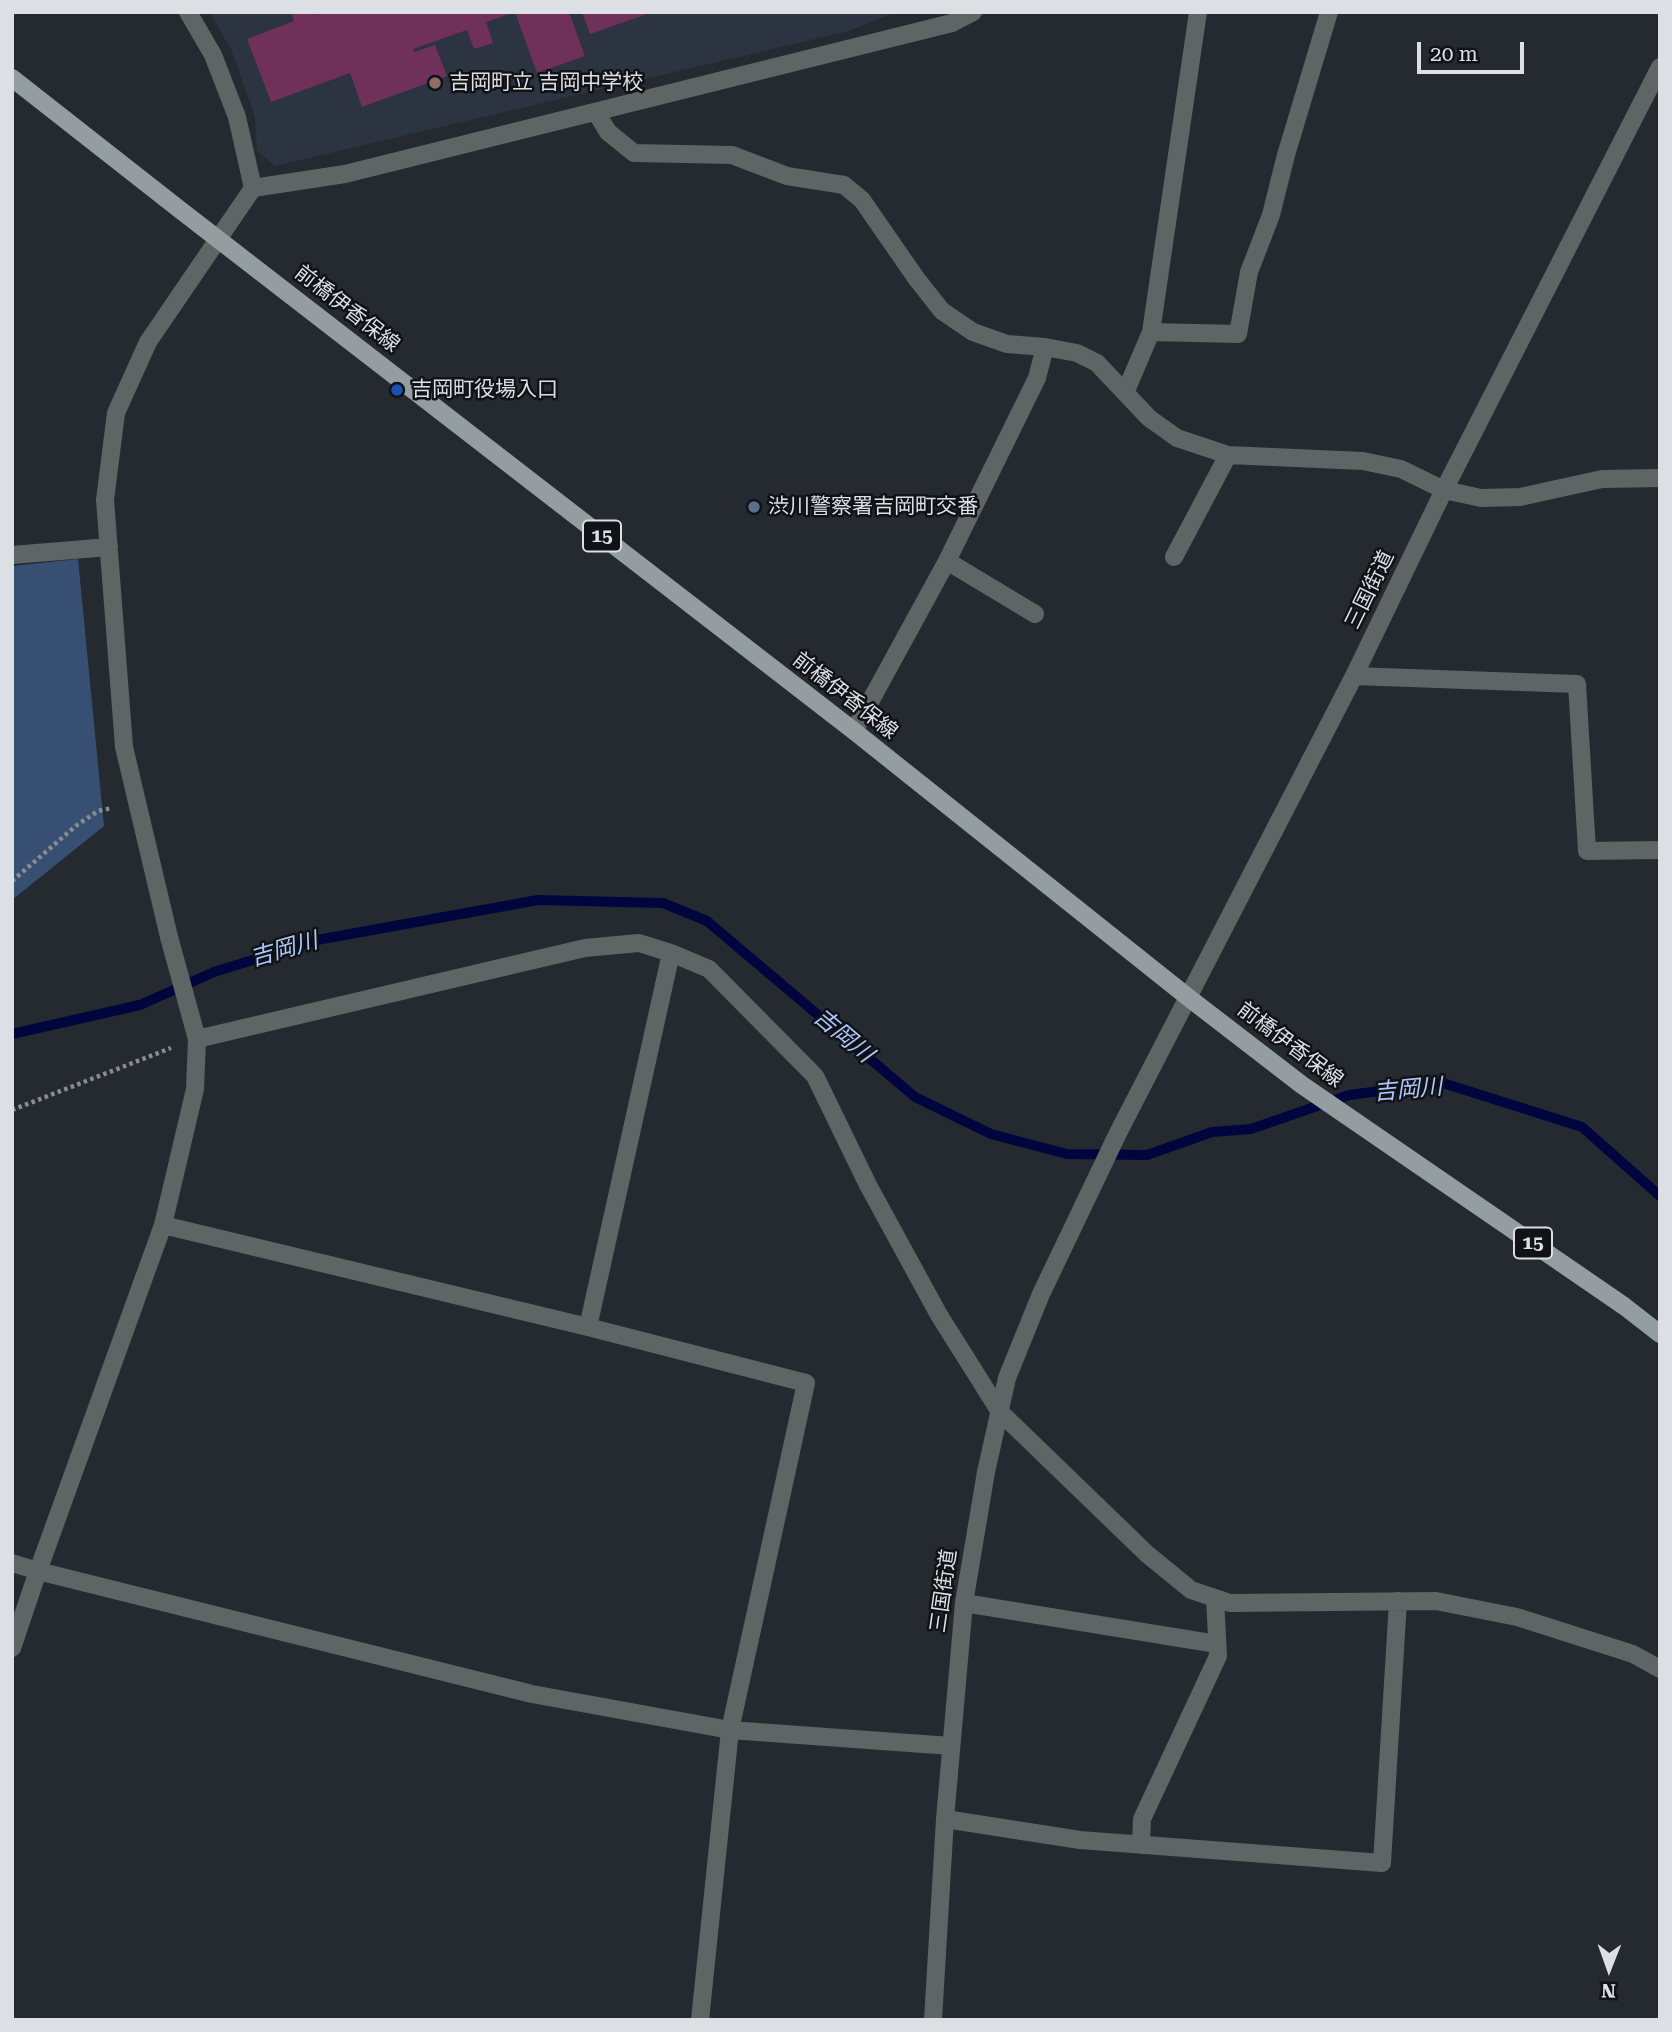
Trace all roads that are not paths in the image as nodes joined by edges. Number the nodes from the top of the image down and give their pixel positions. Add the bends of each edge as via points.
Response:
1 (188, 12) edge
2 (973, 12) edge
3 (1198, 12) edge
4 (1329, 12) edge
5 (1660, 67) edge
6 (12, 78) edge
7 (596, 112) junction
8 (253, 188) junction
9 (218, 237) junction
10 (1151, 332) junction
11 (1045, 347) junction
12 (1125, 393) junction
13 (1228, 455) junction
14 (1660, 478) edge
15 (1444, 490) junction
16 (110, 547) junction
17 (12, 555) edge
18 (1174, 557) dead end
19 (947, 561) junction
20 (1035, 614) dead end
21 (1354, 676) junction
22 (854, 731) junction
23 (1660, 850) edge
24 (671, 953) junction
25 (1189, 998) junction
26 (197, 1039) junction
27 (163, 1225) junction
28 (587, 1328) junction
29 (1660, 1334) edge
30 (1000, 1412) junction
31 (12, 1563) edge
32 (38, 1571) junction
33 (1214, 1598) junction
34 (1398, 1601) junction
35 (964, 1603) junction
36 (1217, 1644) junction
37 (12, 1648) edge
38 (1660, 1668) edge
39 (730, 1730) junction
40 (951, 1746) junction
41 (945, 1819) junction
42 (1141, 1845) junction
43 (700, 2020) edge
44 (933, 2020) edge

1 - 8 street via 214,55 237,117
2 - 7 street via 952,23
3 - 10 street
4 - 10 street via 1271,215 1249,272 1238,334
5 - 15 street, 三国街道
6 - 9 main road, 前橋伊香保線 / 15
7 - 8 street via 345,173
7 - 11 street via 608,132 635,153 732,155 787,176 844,185 862,200 942,311 973,332 1007,344
8 - 9 street
9 - 16 street via 148,342 116,413 104,499
9 - 22 main road, 前橋伊香保線 / 15
10 - 12 street
11 - 12 street via 1077,353 1097,363
11 - 19 street via 1037,378
12 - 13 street via 1177,438
13 - 15 street via 1363,461 1401,469
13 - 18 street
14 - 15 street via 1602,479 1520,497 1481,498
15 - 21 street, 三国街道
16 - 17 street
16 - 26 street via 124,747
19 - 20 street
19 - 22 street
21 - 23 street via 1577,684 1587,851
21 - 25 street, 三国街道
22 - 25 main road, 前橋伊香保線 / 15
24 - 26 street via 639,943 585,948
24 - 28 street
24 - 30 street via 709,969 815,1076 868,1185
25 - 29 main road, 前橋伊香保線 / 15 via 1302,1085
25 - 30 street, 三国街道 via 1041,1294 1007,1378
26 - 27 street via 195,1089
27 - 28 street
27 - 32 street
28 - 39 street via 806,1382
30 - 33 street via 1147,1554 1191,1590
30 - 35 street, 三国街道
31 - 32 street
32 - 37 street
32 - 39 street via 531,1694
33 - 34 street via 1230,1603
33 - 36 street
34 - 38 street via 1436,1601 1517,1617 1633,1654
34 - 42 street via 1382,1863
35 - 36 street
35 - 40 street, 三国街道
36 - 42 street via 1218,1656 1142,1819
39 - 40 street
39 - 43 street
40 - 41 street, 三国街道
41 - 42 street
41 - 44 street, 三国街道

